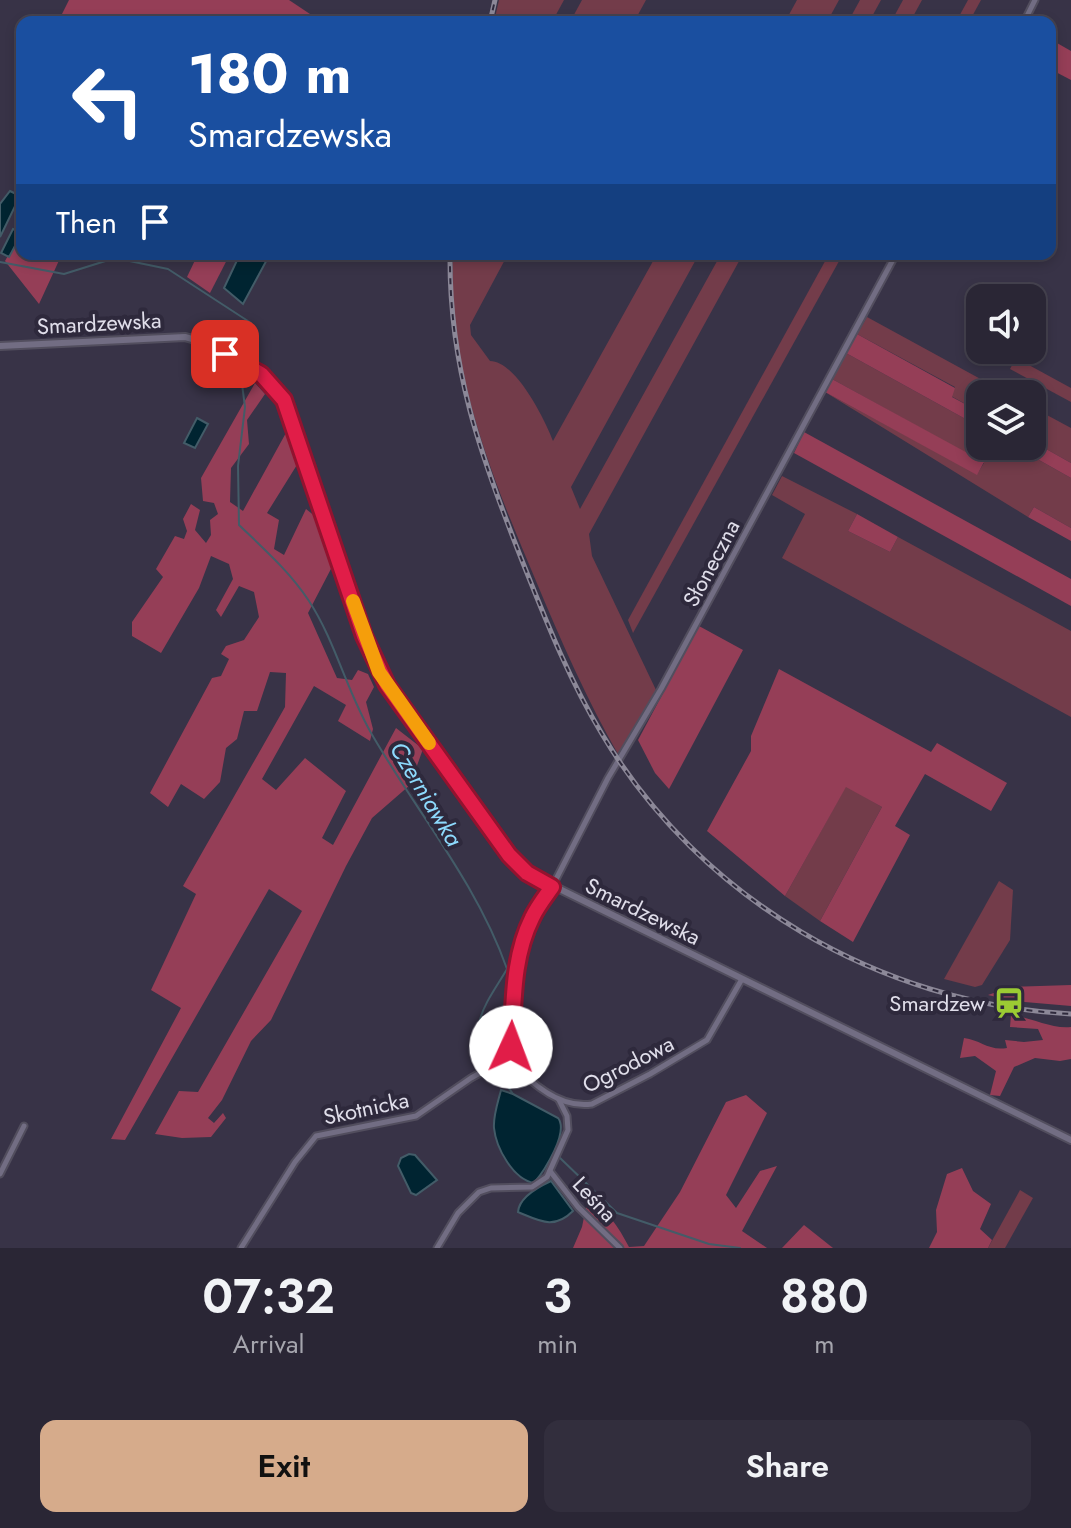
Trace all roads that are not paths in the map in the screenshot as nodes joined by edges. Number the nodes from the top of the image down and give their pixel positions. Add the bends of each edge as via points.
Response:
1 (893, 260) edge
2 (0, 346) edge
3 (552, 887) junction
4 (742, 979) junction
5 (507, 1056) junction
6 (559, 1100) junction
7 (24, 1126) dead end
8 (1071, 1140) edge
9 (550, 1170) junction
10 (0, 1174) edge
11 (241, 1248) edge
12 (437, 1248) edge
13 (620, 1248) edge

1 - 3 street, Słoneczna
2 - 3 street, Smardzewska via 185,337 261,374 288,409 379,672 509,855
3 - 4 street, Smardzewska
3 - 5 street via 524,938
4 - 6 street, Ogrodowa via 707,1040 592,1104
4 - 8 street, Smardzewska
5 - 6 street, Ogrodowa
5 - 11 street, Skotnicka via 416,1116 316,1136
6 - 9 street via 569,1123
7 - 10 street
9 - 12 street via 532,1187 479,1192 458,1213
9 - 13 street, Leśna

